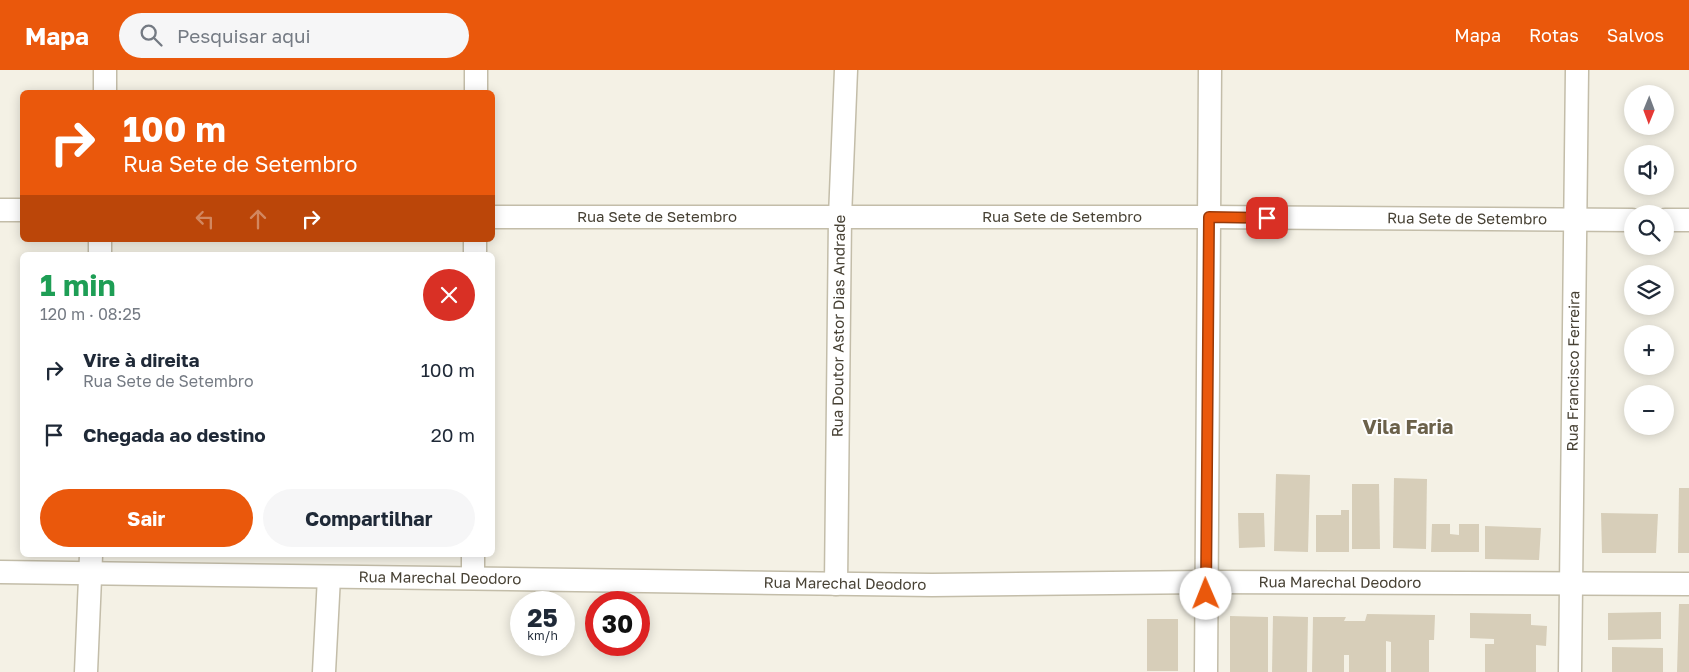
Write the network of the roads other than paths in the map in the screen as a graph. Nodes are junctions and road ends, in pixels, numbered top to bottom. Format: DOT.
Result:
graph roads {
  1 [pos="105,70"];
  2 [pos="476,70"];
  3 [pos="846,70"];
  4 [pos="1210,70"];
  5 [pos="1577,70"];
  6 [pos="105,90"];
  7 [pos="476,90"];
  8 [pos="0,210"];
  9 [pos="20,210"];
  10 [pos="495,217"];
  11 [pos="840,217"];
  12 [pos="1209,217"];
  13 [pos="1575,220"];
  14 [pos="1624,220"];
  15 [pos="1674,220"];
  16 [pos="1689,220"];
  17 [pos="473,557"];
  18 [pos="90,564"];
  19 [pos="0,572"];
  20 [pos="329,577"];
  21 [pos="473,578"];
  22 [pos="1206,582"];
  23 [pos="1573,583"];
  24 [pos="836,584"];
  25 [pos="1689,584"];
  26 [pos="86,672"];
  27 [pos="324,672"];
  28 [pos="1206,672"];
  29 [pos="1570,672"];
  1 -- 6 [label="street"];
  2 -- 7 [label="street"];
  3 -- 11 [label="street, Rua Doutor Astor Dias Andrade"];
  4 -- 12 [label="street"];
  5 -- 13 [label="street, Rua Francisco Ferreira"];
  8 -- 9 [label="street"];
  10 -- 11 [label="street, Rua Sete de Setembro"];
  11 -- 12 [label="street, Rua Sete de Setembro"];
  11 -- 24 [label="street, Rua Doutor Astor Dias Andrade"];
  12 -- 13 [label="street, Rua Sete de Setembro"];
  12 -- 22 [label="street"];
  13 -- 14 [label="street, Rua Sete de Setembro"];
  13 -- 23 [label="street, Rua Francisco Ferreira"];
  15 -- 16 [label="street"];
  17 -- 21 [label="street"];
  18 -- 19 [label="street, Rua Marechal Deodoro"];
  18 -- 20 [label="street, Rua Marechal Deodoro"];
  18 -- 26 [label="street"];
  20 -- 21 [label="street, Rua Marechal Deodoro"];
  20 -- 27 [label="street"];
  21 -- 24 [label="street, Rua Marechal Deodoro"];
  22 -- 23 [label="street, Rua Marechal Deodoro"];
  22 -- 24 [label="street, Rua Marechal Deodoro"];
  22 -- 28 [label="street"];
  23 -- 25 [label="street, Rua Marechal Deodoro"];
  23 -- 29 [label="street, Rua Francisco Ferreira"];
}
